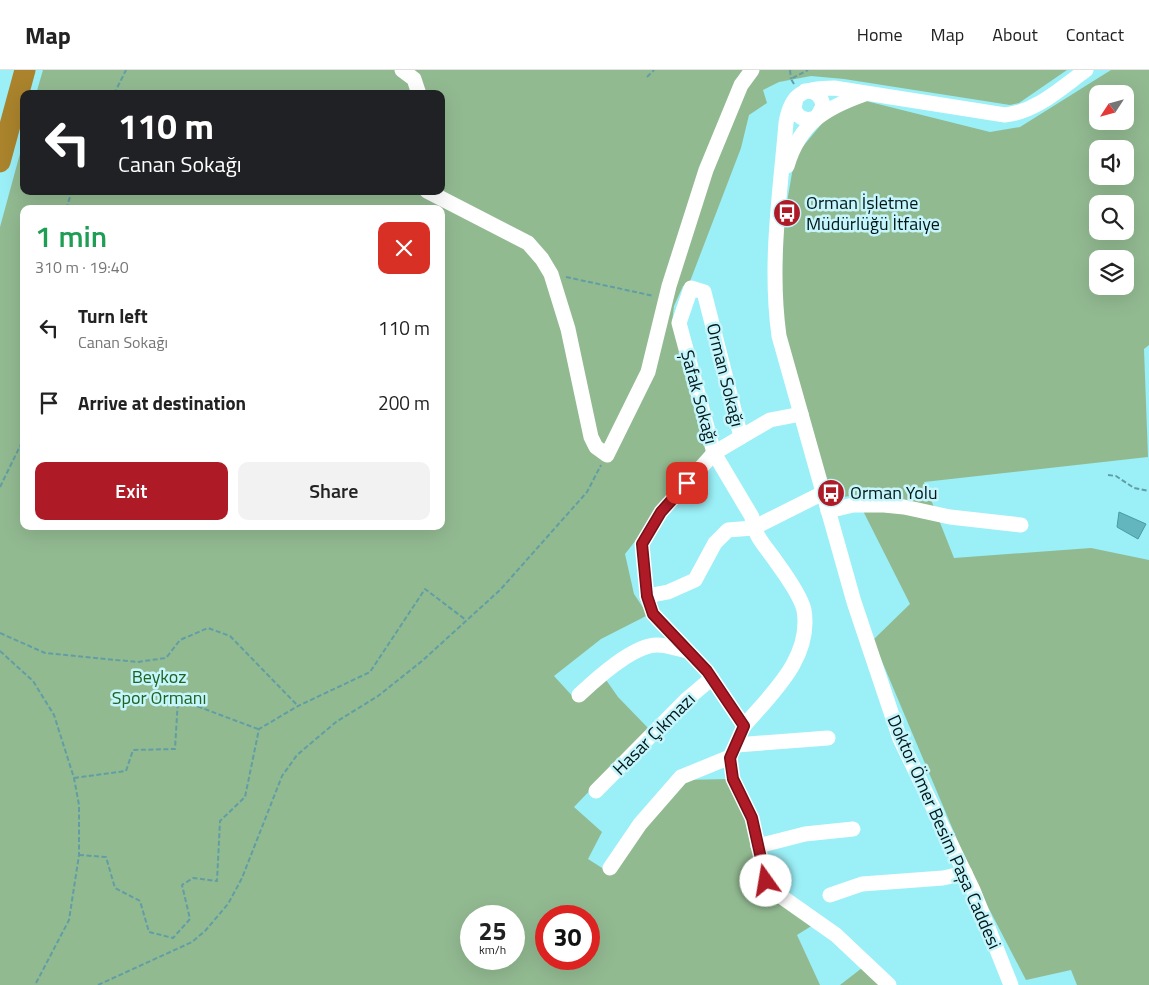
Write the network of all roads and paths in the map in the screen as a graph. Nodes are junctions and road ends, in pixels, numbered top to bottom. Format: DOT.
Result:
graph roads {
  1 [pos="25,70"];
  2 [pos="126,70"];
  3 [pos="402,70"];
  4 [pos="654,70"];
  5 [pos="752,70"];
  6 [pos="790,70"];
  7 [pos="1086,70"];
  8 [pos="647,77"];
  9 [pos="791,79"];
  10 [pos="116,90"];
  11 [pos="418,90"];
  12 [pos="868,93"];
  13 [pos="800,94"];
  14 [pos="817,117"];
  15 [pos="0,162"];
  16 [pos="782,184"];
  17 [pos="435,195"];
  18 [pos="551,274"];
  19 [pos="666,299"];
  20 [pos="679,323"];
  21 [pos="800,414"];
  22 [pos="741,437"];
  23 [pos="20,446"];
  24 [pos="714,453"];
  25 [pos="607,454"];
  26 [pos="1108,475"];
  27 [pos="0,487"];
  28 [pos="1149,491"];
  29 [pos="823,493"];
  30 [pos="828,511"];
  31 [pos="1021,525"];
  32 [pos="753,528"];
  33 [pos="647,596"];
  34 [pos="467,620"];
  35 [pos="0,633"];
  36 [pos="0,651"];
  37 [pos="688,651"];
  38 [pos="712,678"];
  39 [pos="579,695"];
  40 [pos="298,706"];
  41 [pos="744,726"];
  42 [pos="258,729"];
  43 [pos="828,738"];
  44 [pos="733,751"];
  45 [pos="74,778"];
  46 [pos="596,791"];
  47 [pos="853,829"];
  48 [pos="758,846"];
  49 [pos="79,855"];
  50 [pos="610,868"];
  51 [pos="965,873"];
  52 [pos="830,895"];
  53 [pos="35,985"];
  54 [pos="98,985"];
  55 [pos="889,985"];
  56 [pos="1011,985"];
  1 -- 15 [label="highway"];
  2 -- 10 [label="path"];
  3 -- 11 [label="street"];
  4 -- 8 [label="path"];
  5 -- 19 [label="street"];
  6 -- 9 [label="path"];
  7 -- 12 [label="street"];
  12 -- 13 [label="street"];
  12 -- 14 [label="street"];
  13 -- 14 [label="street"];
  13 -- 14 [label="street"];
  13 -- 16 [label="street, Doktor Ömer Besim Paşa Caddesi"];
  14 -- 16 [label="street"];
  16 -- 21 [label="street, Doktor Ömer Besim Paşa Caddesi"];
  17 -- 18 [label="street"];
  18 -- 19 [label="path"];
  18 -- 25 [label="street"];
  19 -- 25 [label="street"];
  20 -- 22 [label="street, Orman Sokağı"];
  20 -- 24 [label="street, Şafak Sokağı"];
  21 -- 22 [label="street, Orman Sokağı"];
  21 -- 29 [label="street, Doktor Ömer Besim Paşa Caddesi"];
  22 -- 24 [label="street"];
  23 -- 27 [label="path"];
  24 -- 32 [label="street, Şafak Sokağı"];
  24 -- 33 [label="street"];
  25 -- 34 [label="path"];
  26 -- 28 [label="path"];
  29 -- 30 [label="street, Doktor Ömer Besim Paşa Caddesi"];
  29 -- 32 [label="street"];
  30 -- 31 [label="street"];
  30 -- 51 [label="street, Doktor Ömer Besim Paşa Caddesi"];
  32 -- 33 [label="street"];
  32 -- 41 [label="street, Şafak Sokağı"];
  33 -- 37 [label="street"];
  34 -- 40 [label="path"];
  34 -- 54 [label="path"];
  35 -- 40 [label="path"];
  36 -- 45 [label="path"];
  37 -- 38 [label="street"];
  37 -- 39 [label="street"];
  38 -- 41 [label="street"];
  38 -- 46 [label="street, Hasar Çıkmazı"];
  40 -- 42 [label="path"];
  41 -- 44 [label="street, Şafak Sokağı"];
  42 -- 45 [label="path"];
  42 -- 49 [label="path"];
  43 -- 44 [label="street"];
  44 -- 48 [label="street"];
  44 -- 50 [label="street"];
  45 -- 49 [label="path"];
  47 -- 48 [label="street"];
  48 -- 55 [label="street"];
  49 -- 53 [label="path"];
  51 -- 52 [label="street"];
  51 -- 56 [label="street, Doktor Ömer Besim Paşa Caddesi"];
}
